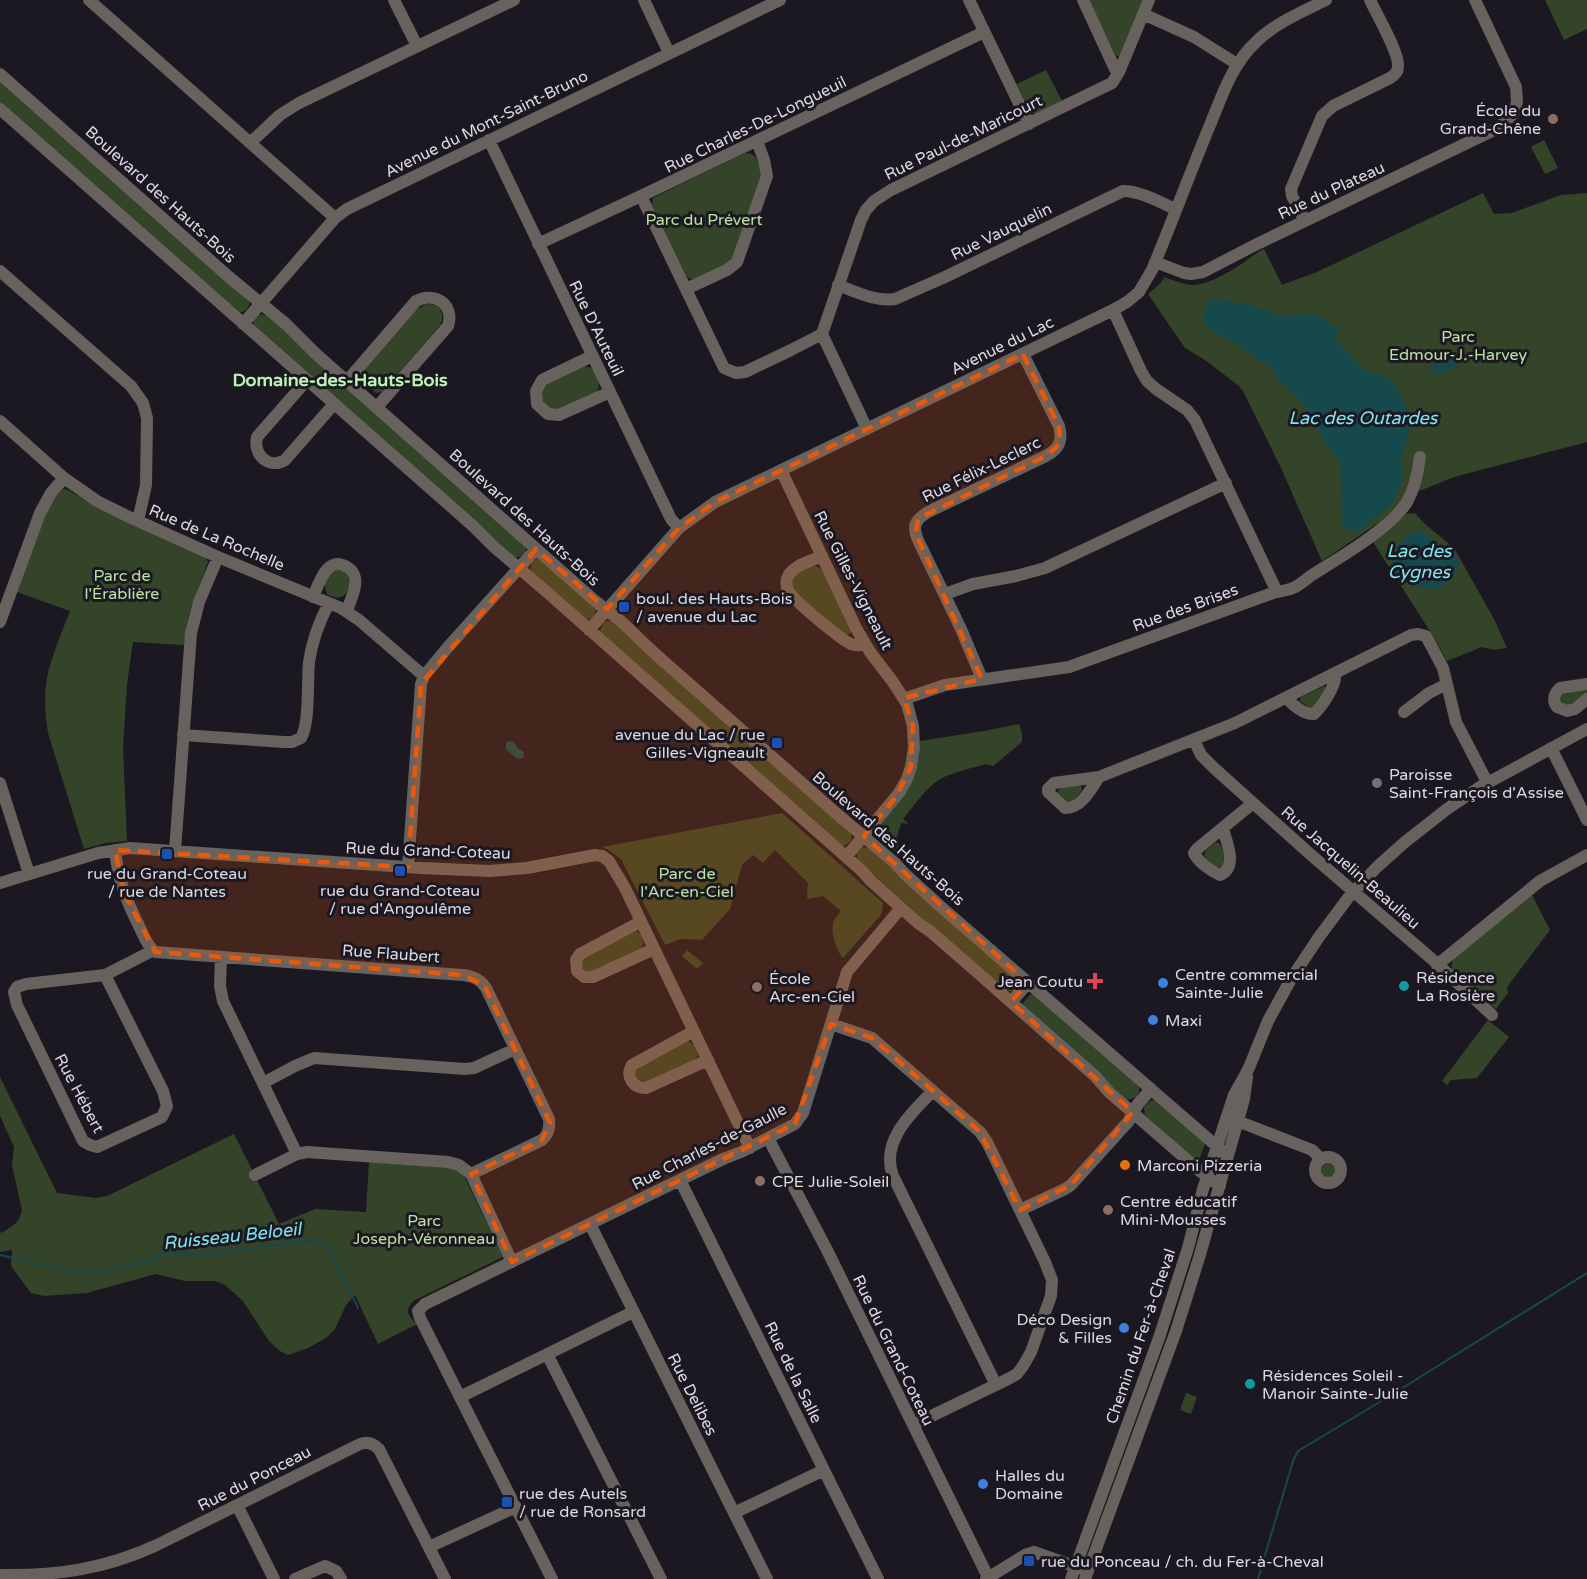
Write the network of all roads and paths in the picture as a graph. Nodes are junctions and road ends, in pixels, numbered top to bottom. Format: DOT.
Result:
graph roads {
  1 [pos="394,0"];
  2 [pos="514,0"];
  3 [pos="644,0"];
  4 [pos="777,0"];
  5 [pos="969,0"];
  6 [pos="1083,0"];
  7 [pos="1149,0"];
  8 [pos="1326,0"];
  9 [pos="1370,0"];
  10 [pos="1475,0"];
  11 [pos="94,2"];
  12 [pos="1143,14"];
  13 [pos="984,32"];
  14 [pos="417,46"];
  15 [pos="669,53"];
  16 [pos="1237,64"];
  17 [pos="1119,72"];
  18 [pos="0,74"];
  19 [pos="0,109"];
  20 [pos="1029,124"];
  21 [pos="489,140"];
  22 [pos="757,141"];
  23 [pos="251,142"];
  24 [pos="641,196"];
  25 [pos="1176,210"];
  26 [pos="335,218"];
  27 [pos="1305,221"];
  28 [pos="538,244"];
  29 [pos="1155,262"];
  30 [pos="0,271"];
  31 [pos="838,285"];
  32 [pos="686,289"];
  33 [pos="261,303"];
  34 [pos="1113,310"];
  35 [pos="243,324"];
  36 [pos="822,334"];
  37 [pos="1023,354"];
  38 [pos="592,356"];
  39 [pos="307,380"];
  40 [pos="347,381"];
  41 [pos="610,392"];
  42 [pos="334,404"];
  43 [pos="377,407"];
  44 [pos="0,421"];
  45 [pos="867,429"];
  46 [pos="1420,457"];
  47 [pos="781,470"];
  48 [pos="64,478"];
  49 [pos="1226,483"];
  50 [pos="138,521"];
  51 [pos="679,528"];
  52 [pos="536,549"];
  53 [pos="822,556"];
  54 [pos="218,557"];
  55 [pos="519,569"];
  56 [pos="1277,592"];
  57 [pos="945,594"];
  58 [pos="314,597"];
  59 [pos="329,603"];
  60 [pos="606,609"];
  61 [pos="347,610"];
  62 [pos="0,622"];
  63 [pos="590,630"];
  64 [pos="865,644"];
  65 [pos="1335,674"];
  66 [pos="424,676"];
  67 [pos="982,679"];
  68 [pos="1447,684"];
  69 [pos="1587,684"];
  70 [pos="1287,698"];
  71 [pos="904,699"];
  72 [pos="1587,699"];
  73 [pos="1404,712"];
  74 [pos="1587,729"];
  75 [pos="183,735"];
  76 [pos="1188,742"];
  77 [pos="1551,748"];
  78 [pos="1099,777"];
  79 [pos="1487,782"];
  80 [pos="0,783"];
  81 [pos="1253,804"];
  82 [pos="1587,820"];
  83 [pos="1223,829"];
  84 [pos="863,836"];
  85 [pos="115,850"];
  86 [pos="175,851"];
  87 [pos="1587,855"];
  88 [pos="846,857"];
  89 [pos="408,867"];
  90 [pos="29,874"];
  91 [pos="0,884"];
  92 [pos="1354,892"];
  93 [pos="901,908"];
  94 [pos="640,922"];
  95 [pos="654,949"];
  96 [pos="152,951"];
  97 [pos="221,958"];
  98 [pos="1437,965"];
  99 [pos="105,975"];
  100 [pos="1028,983"];
  101 [pos="1011,1002"];
  102 [pos="1492,1015"];
  103 [pos="831,1024"];
  104 [pos="694,1031"];
  105 [pos="515,1049"];
  106 [pos="708,1060"];
  107 [pos="263,1083"];
  108 [pos="1151,1089"];
  109 [pos="933,1091"];
  110 [pos="1134,1112"];
  111 [pos="1232,1121"];
  112 [pos="768,1138"];
  113 [pos="1217,1146"];
  114 [pos="750,1148"];
  115 [pos="297,1154"];
  116 [pos="1228,1156"];
  117 [pos="1321,1159"];
  118 [pos="471,1174"];
  119 [pos="255,1175"];
  120 [pos="1207,1177"];
  121 [pos="680,1180"];
  122 [pos="1220,1186"];
  123 [pos="1020,1210"];
  124 [pos="590,1224"];
  125 [pos="512,1262"];
  126 [pos="633,1312"];
  127 [pos="547,1354"];
  128 [pos="996,1385"];
  129 [pos="460,1396"];
  130 [pos="913,1425"];
  131 [pos="824,1470"];
  132 [pos="237,1505"];
  133 [pos="516,1507"];
  134 [pos="1095,1512"];
  135 [pos="734,1513"];
  136 [pos="429,1547"];
  137 [pos="1094,1554"];
  138 [pos="1075,1567"];
  139 [pos="90,1574"];
  140 [pos="0,1575"];
  141 [pos="1087,1575"];
  142 [pos="987,1578"];
  143 [pos="274,1579"];
  144 [pos="295,1579"];
  145 [pos="341,1579"];
  146 [pos="445,1579"];
  147 [pos="552,1579"];
  148 [pos="661,1579"];
  149 [pos="767,1579"];
  150 [pos="878,1579"];
  151 [pos="1071,1579"];
  1 -- 14 [label="street"];
  2 -- 14 [label="street"];
  3 -- 15 [label="street"];
  4 -- 15 [label="street, Avenue du Mont-Saint-Bruno"];
  5 -- 13 [label="street"];
  6 -- 17 [label="street"];
  7 -- 12 [label="street, Rue Paul-de-Maricourt"];
  8 -- 16 [label="street, Avenue du Lac"];
  9 -- 27 [label="street"];
  10 -- 27 [label="street, Rue du Plateau"];
  11 -- 23 [label="street"];
  12 -- 16 [label="street"];
  12 -- 17 [label="street, Rue Paul-de-Maricourt"];
  13 -- 20 [label="street"];
  13 -- 22 [label="street, Rue Charles-De-Longueuil"];
  14 -- 23 [label="street"];
  15 -- 21 [label="street, Avenue du Mont-Saint-Bruno"];
  16 -- 25 [label="street, Avenue du Lac"];
  17 -- 20 [label="street, Rue Paul-de-Maricourt"];
  18 -- 33 [label="street, Boulevard des Hauts-Bois"];
  19 -- 35 [label="street"];
  20 -- 31 [label="street, Rue Paul-de-Maricourt"];
  21 -- 26 [label="street, Avenue du Mont-Saint-Bruno"];
  21 -- 28 [label="street, Rue D'Auteuil"];
  22 -- 24 [label="street, Rue Charles-De-Longueuil"];
  22 -- 32 [label="street"];
  23 -- 26 [label="street"];
  24 -- 28 [label="street, Rue Charles-De-Longueuil"];
  24 -- 32 [label="street"];
  25 -- 29 [label="street, Avenue du Lac"];
  25 -- 31 [label="street, Rue Vauquelin"];
  26 -- 33 [label="street, Avenue du Mont-Saint-Bruno"];
  27 -- 29 [label="street, Rue du Plateau"];
  28 -- 38 [label="street, Rue D'Auteuil"];
  29 -- 34 [label="street, Avenue du Lac"];
  30 -- 50 [label="street"];
  31 -- 36 [label="street, Rue Paul-de-Maricourt"];
  32 -- 36 [label="street"];
  33 -- 35 [label="street, Avenue du Mont-Saint-Bruno"];
  33 -- 40 [label="street, Boulevard des Hauts-Bois"];
  34 -- 37 [label="street, Avenue du Lac"];
  34 -- 49 [label="street"];
  35 -- 39 [label="street"];
  36 -- 45 [label="street"];
  37 -- 45 [label="street, Avenue du Lac"];
  37 -- 57 [label="street, Rue Félix-Leclerc"];
  38 -- 41 [label="street, Rue D'Auteuil"];
  38 -- 41 [label="street"];
  39 -- 42 [label="street"];
  39 -- 42 [label="street"];
  40 -- 43 [label="street, Boulevard des Hauts-Bois"];
  40 -- 43 [label="street"];
  41 -- 51 [label="street, Rue D'Auteuil"];
  42 -- 55 [label="street"];
  43 -- 52 [label="street, Boulevard des Hauts-Bois"];
  44 -- 48 [label="street, Rue de La Rochelle"];
  45 -- 47 [label="street, Avenue du Lac"];
  46 -- 56 [label="street, Rue des Brises"];
  47 -- 51 [label="street, Avenue du Lac"];
  47 -- 53 [label="street, Rue Gilles-Vigneault"];
  48 -- 50 [label="street, Rue de La Rochelle"];
  48 -- 62 [label="street"];
  49 -- 56 [label="street"];
  49 -- 57 [label="street"];
  50 -- 54 [label="street, Rue de La Rochelle"];
  51 -- 60 [label="street, Avenue du Lac"];
  52 -- 55 [label="street"];
  52 -- 60 [label="street, Boulevard des Hauts-Bois"];
  53 -- 64 [label="street, Rue Gilles-Vigneault"];
  53 -- 64 [label="street"];
  54 -- 58 [label="street, Rue de La Rochelle"];
  54 -- 75 [label="street"];
  55 -- 63 [label="street"];
  55 -- 66 [label="street"];
  56 -- 67 [label="street, Rue des Brises"];
  57 -- 67 [label="street, Rue Félix-Leclerc"];
  58 -- 59 [label="street, Rue de La Rochelle"];
  58 -- 61 [label="street"];
  59 -- 61 [label="street, Rue de La Rochelle"];
  59 -- 75 [label="street"];
  60 -- 63 [label="street, Avenue du Lac"];
  60 -- 84 [label="street, Boulevard des Hauts-Bois"];
  61 -- 66 [label="street, Rue de La Rochelle"];
  63 -- 88 [label="street"];
  64 -- 71 [label="street, Rue Gilles-Vigneault"];
  65 -- 68 [label="street"];
  65 -- 70 [label="street"];
  65 -- 70 [label="street"];
  66 -- 89 [label="street"];
  67 -- 71 [label="street, Rue des Brises"];
  68 -- 73 [label="street"];
  68 -- 79 [label="street"];
  69 -- 72 [label="street"];
  70 -- 76 [label="street"];
  71 -- 84 [label="street, Rue Gilles-Vigneault"];
  74 -- 77 [label="street, Chemin du Fer-à-Cheval"];
  75 -- 86 [label="street"];
  76 -- 78 [label="street"];
  76 -- 81 [label="street, Rue Jacquelin-Beaulieu"];
  77 -- 79 [label="street, Chemin du Fer-à-Cheval"];
  77 -- 82 [label="street"];
  79 -- 92 [label="street, Chemin du Fer-à-Cheval"];
  80 -- 90 [label="street"];
  81 -- 83 [label="street"];
  81 -- 92 [label="street, Rue Jacquelin-Beaulieu"];
  84 -- 88 [label="street, Rue Gilles-Vigneault"];
  84 -- 100 [label="street, Boulevard des Hauts-Bois"];
  85 -- 86 [label="street, Rue du Grand-Coteau"];
  85 -- 90 [label="street, Rue du Grand-Coteau"];
  85 -- 96 [label="street"];
  86 -- 89 [label="street, Rue du Grand-Coteau"];
  87 -- 98 [label="street"];
  88 -- 93 [label="street"];
  89 -- 94 [label="street, Rue du Grand-Coteau"];
  90 -- 91 [label="street, Rue du Grand-Coteau"];
  92 -- 98 [label="street, Rue Jacquelin-Beaulieu"];
  92 -- 111 [label="street, Chemin du Fer-à-Cheval"];
  93 -- 101 [label="street"];
  93 -- 103 [label="street, Rue Charles-de-Gaulle"];
  94 -- 95 [label="street, Rue du Grand-Coteau"];
  94 -- 95 [label="street"];
  95 -- 104 [label="street, Rue du Grand-Coteau"];
  96 -- 97 [label="street, Rue Flaubert"];
  96 -- 99 [label="street, Rue Hébert"];
  97 -- 105 [label="street, Rue Flaubert"];
  97 -- 107 [label="street"];
  98 -- 102 [label="street, Rue Jacquelin-Beaulieu"];
  99 -- 99 [label="street, Rue Hébert"];
  100 -- 101 [label="street"];
  100 -- 108 [label="street, Boulevard des Hauts-Bois"];
  101 -- 110 [label="street"];
  103 -- 109 [label="street"];
  103 -- 112 [label="street, Rue Charles-de-Gaulle"];
  104 -- 106 [label="street, Rue du Grand-Coteau"];
  104 -- 106 [label="street"];
  105 -- 107 [label="street"];
  105 -- 118 [label="street, Rue Flaubert"];
  106 -- 114 [label="street, Rue du Grand-Coteau"];
  107 -- 115 [label="street"];
  108 -- 110 [label="street"];
  108 -- 113 [label="street, Boulevard des Hauts-Bois"];
  109 -- 123 [label="street"];
  109 -- 128 [label="street"];
  110 -- 120 [label="street"];
  110 -- 123 [label="street"];
  111 -- 113 [label="street, Chemin du Fer-à-Cheval"];
  111 -- 116 [label="street, Chemin du Fer-à-Cheval"];
  111 -- 117 [label="street"];
  112 -- 114 [label="street, Rue Charles-de-Gaulle"];
  112 -- 130 [label="street, Rue du Grand-Coteau"];
  113 -- 116 [label="street, Boulevard des Hauts-Bois"];
  113 -- 120 [label="street, Chemin du Fer-à-Cheval"];
  114 -- 121 [label="street, Rue Charles-de-Gaulle"];
  115 -- 118 [label="street"];
  115 -- 119 [label="street"];
  116 -- 122 [label="street, Chemin du Fer-à-Cheval"];
  118 -- 125 [label="street"];
  120 -- 122 [label="street"];
  120 -- 134 [label="street, Chemin du Fer-à-Cheval"];
  121 -- 124 [label="street, Rue Charles-de-Gaulle"];
  121 -- 131 [label="street, Rue de la Salle"];
  122 -- 137 [label="street, Chemin du Fer-à-Cheval"];
  123 -- 128 [label="street"];
  124 -- 125 [label="street, Rue Charles-de-Gaulle"];
  124 -- 126 [label="street, Rue Delibes"];
  125 -- 129 [label="street, Rue Charles-de-Gaulle"];
  126 -- 127 [label="street"];
  126 -- 135 [label="street, Rue Delibes"];
  127 -- 129 [label="street"];
  127 -- 148 [label="street"];
  128 -- 130 [label="street"];
  129 -- 133 [label="street"];
  130 -- 142 [label="street, Rue du Grand-Coteau"];
  131 -- 135 [label="street"];
  131 -- 150 [label="street, Rue de la Salle"];
  132 -- 136 [label="street, Rue du Ponceau"];
  132 -- 139 [label="street, Rue du Ponceau"];
  132 -- 143 [label="street"];
  133 -- 136 [label="street"];
  133 -- 147 [label="street"];
  134 -- 137 [label="street"];
  134 -- 138 [label="street, Chemin du Fer-à-Cheval"];
  135 -- 149 [label="street, Rue Delibes"];
  136 -- 146 [label="street, Rue du Ponceau"];
  137 -- 141 [label="street, Chemin du Fer-à-Cheval"];
  138 -- 141 [label="street"];
  138 -- 142 [label="street"];
  138 -- 151 [label="street, Chemin du Fer-à-Cheval"];
  139 -- 140 [label="street, Rue du Ponceau"];
  144 -- 145 [label="street"];
}
